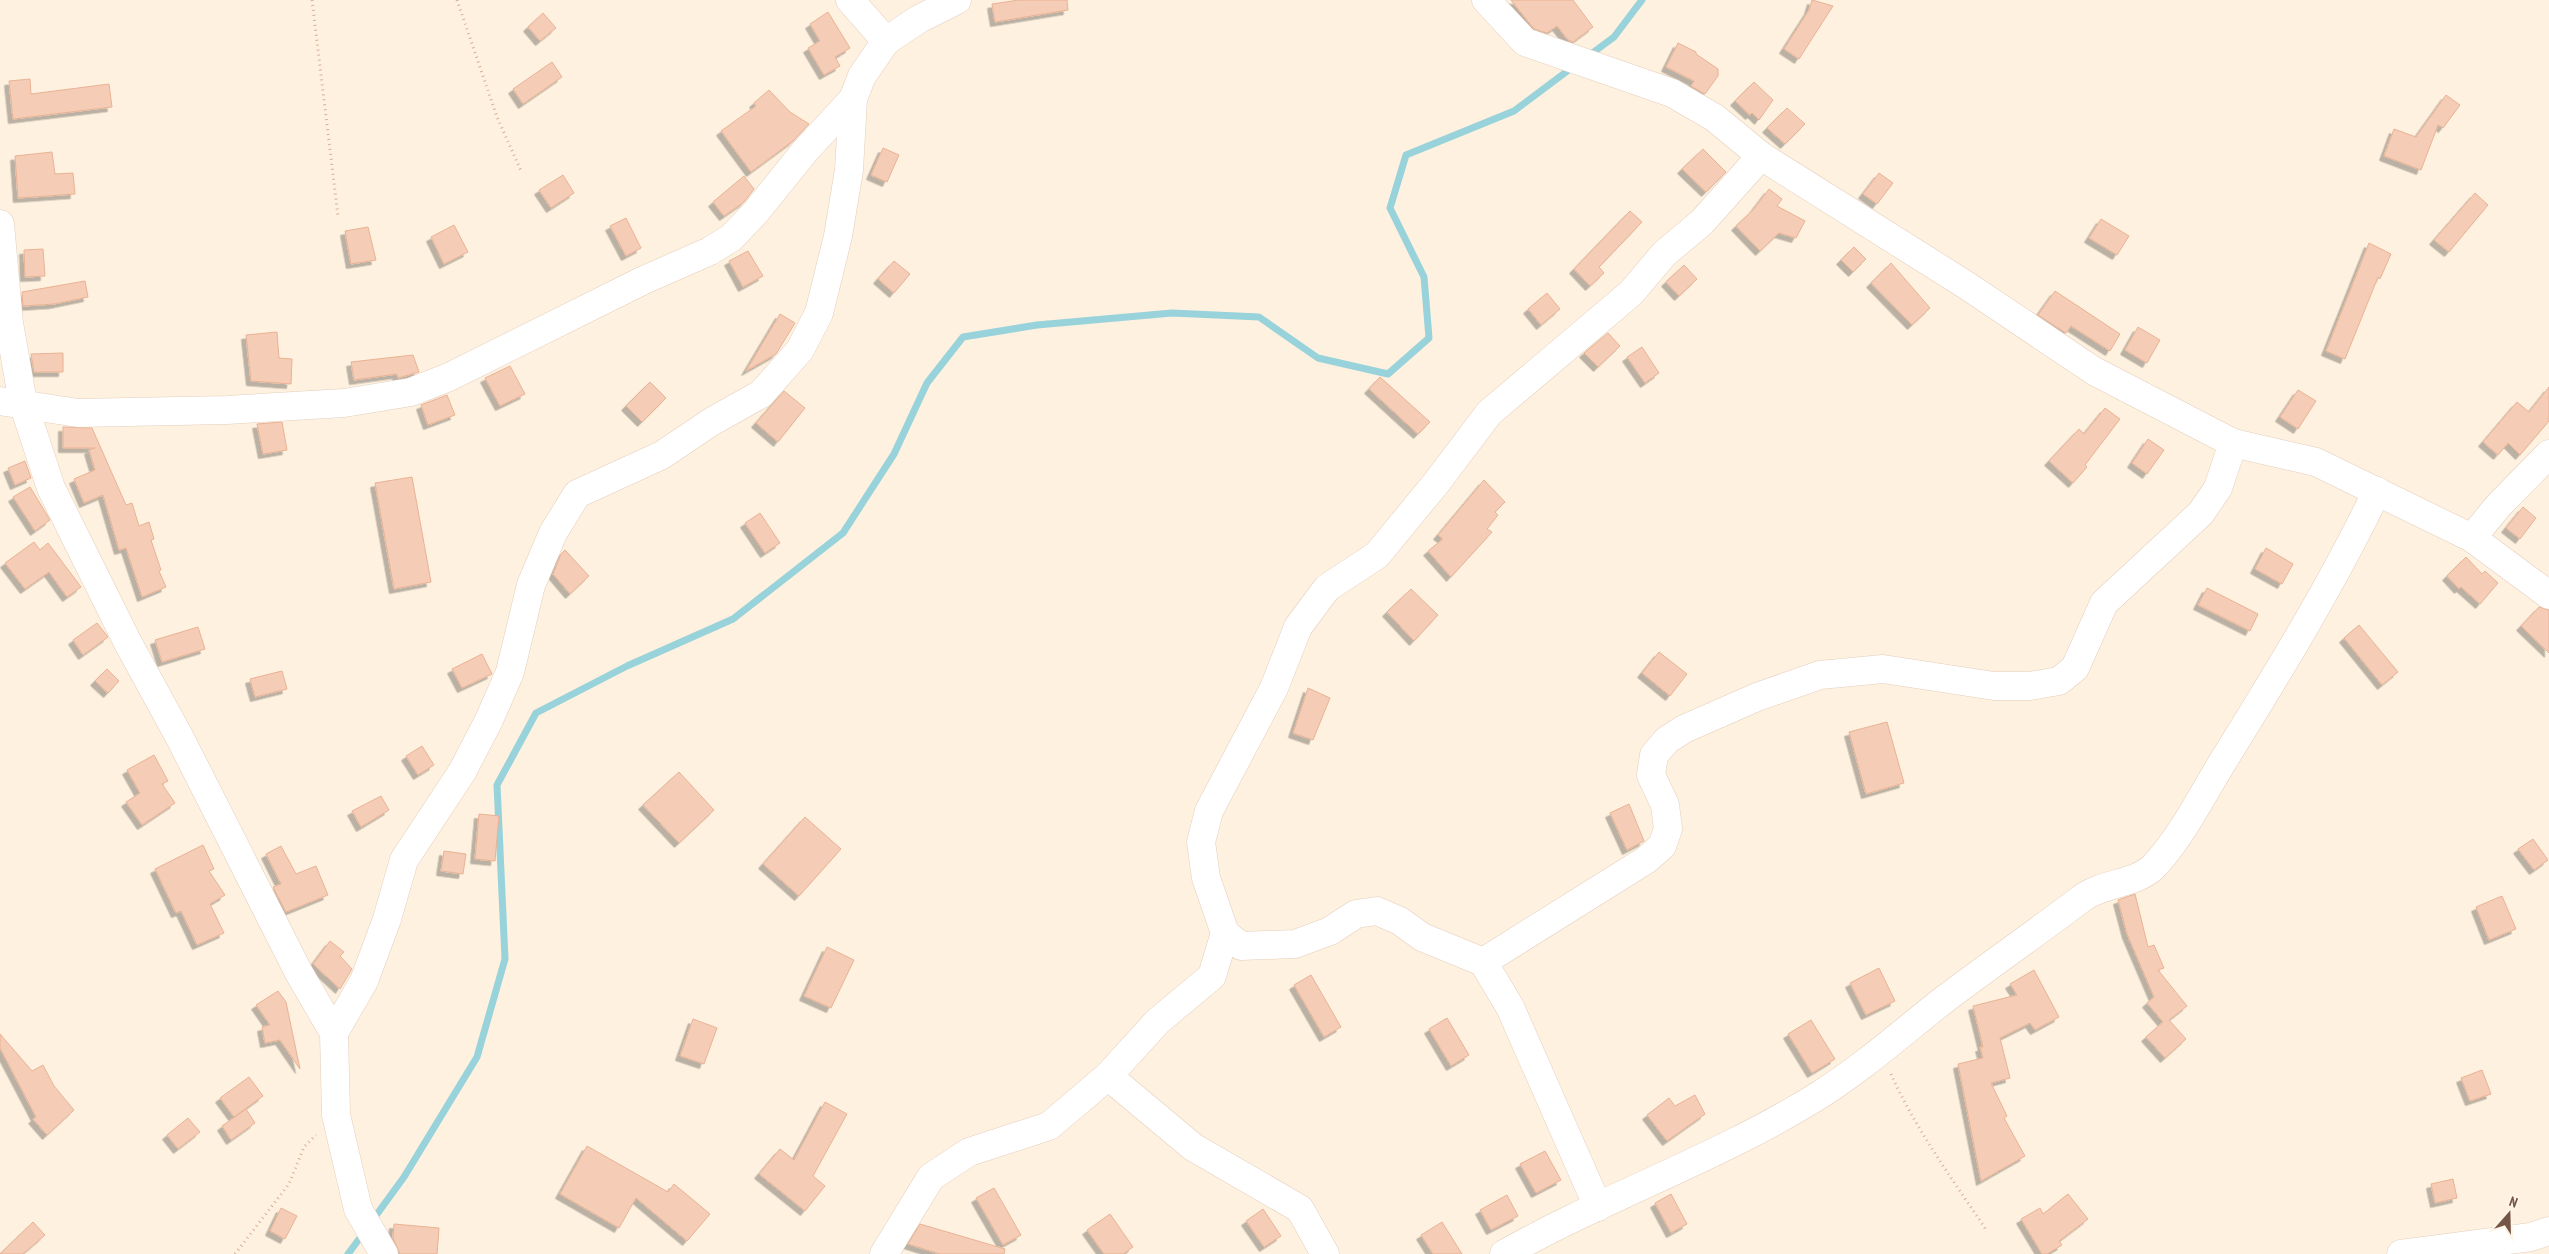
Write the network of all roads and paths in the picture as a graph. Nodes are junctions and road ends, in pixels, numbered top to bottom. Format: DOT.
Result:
graph roads {
  1 [pos="312,0"];
  2 [pos="457,0"];
  3 [pos="850,0"];
  4 [pos="957,0"];
  5 [pos="1486,0"];
  6 [pos="886,41"];
  7 [pos="852,100"];
  8 [pos="1762,156"];
  9 [pos="522,173"];
  10 [pos="338,216"];
  11 [pos="0,224"];
  12 [pos="12,402"];
  13 [pos="2233,443"];
  14 [pos="2549,454"];
  15 [pos="2377,492"];
  16 [pos="2472,538"];
  17 [pos="2549,595"];
  18 [pos="1225,933"];
  19 [pos="1483,962"];
  20 [pos="334,1033"];
  21 [pos="1881,1051"];
  22 [pos="1108,1076"];
  23 [pos="336,1115"];
  24 [pos="1598,1207"];
  25 [pos="1987,1231"];
  26 [pos="2549,1231"];
  27 [pos="235,1254"];
  28 [pos="384,1254"];
  29 [pos="884,1254"];
  30 [pos="1325,1254"];
  31 [pos="1504,1254"];
  32 [pos="2400,1254"];
  1 -- 10 [label="path"];
  2 -- 9 [label="path"];
  3 -- 6 [label="street"];
  4 -- 6 [label="street"];
  5 -- 8 [label="street"];
  6 -- 7 [label="street"];
  7 -- 12 [label="street"];
  7 -- 20 [label="street"];
  8 -- 13 [label="street"];
  8 -- 18 [label="street"];
  11 -- 12 [label="street"];
  12 -- 20 [label="street"];
  13 -- 15 [label="street"];
  13 -- 19 [label="street"];
  14 -- 16 [label="street"];
  15 -- 16 [label="street"];
  15 -- 21 [label="street"];
  16 -- 17 [label="street"];
  18 -- 19 [label="street"];
  18 -- 22 [label="street"];
  19 -- 24 [label="street"];
  20 -- 23 [label="street"];
  21 -- 24 [label="street"];
  21 -- 25 [label="path"];
  22 -- 29 [label="street"];
  22 -- 30 [label="street"];
  23 -- 27 [label="path"];
  23 -- 28 [label="street"];
  24 -- 31 [label="street"];
  26 -- 32 [label="street"];
}
